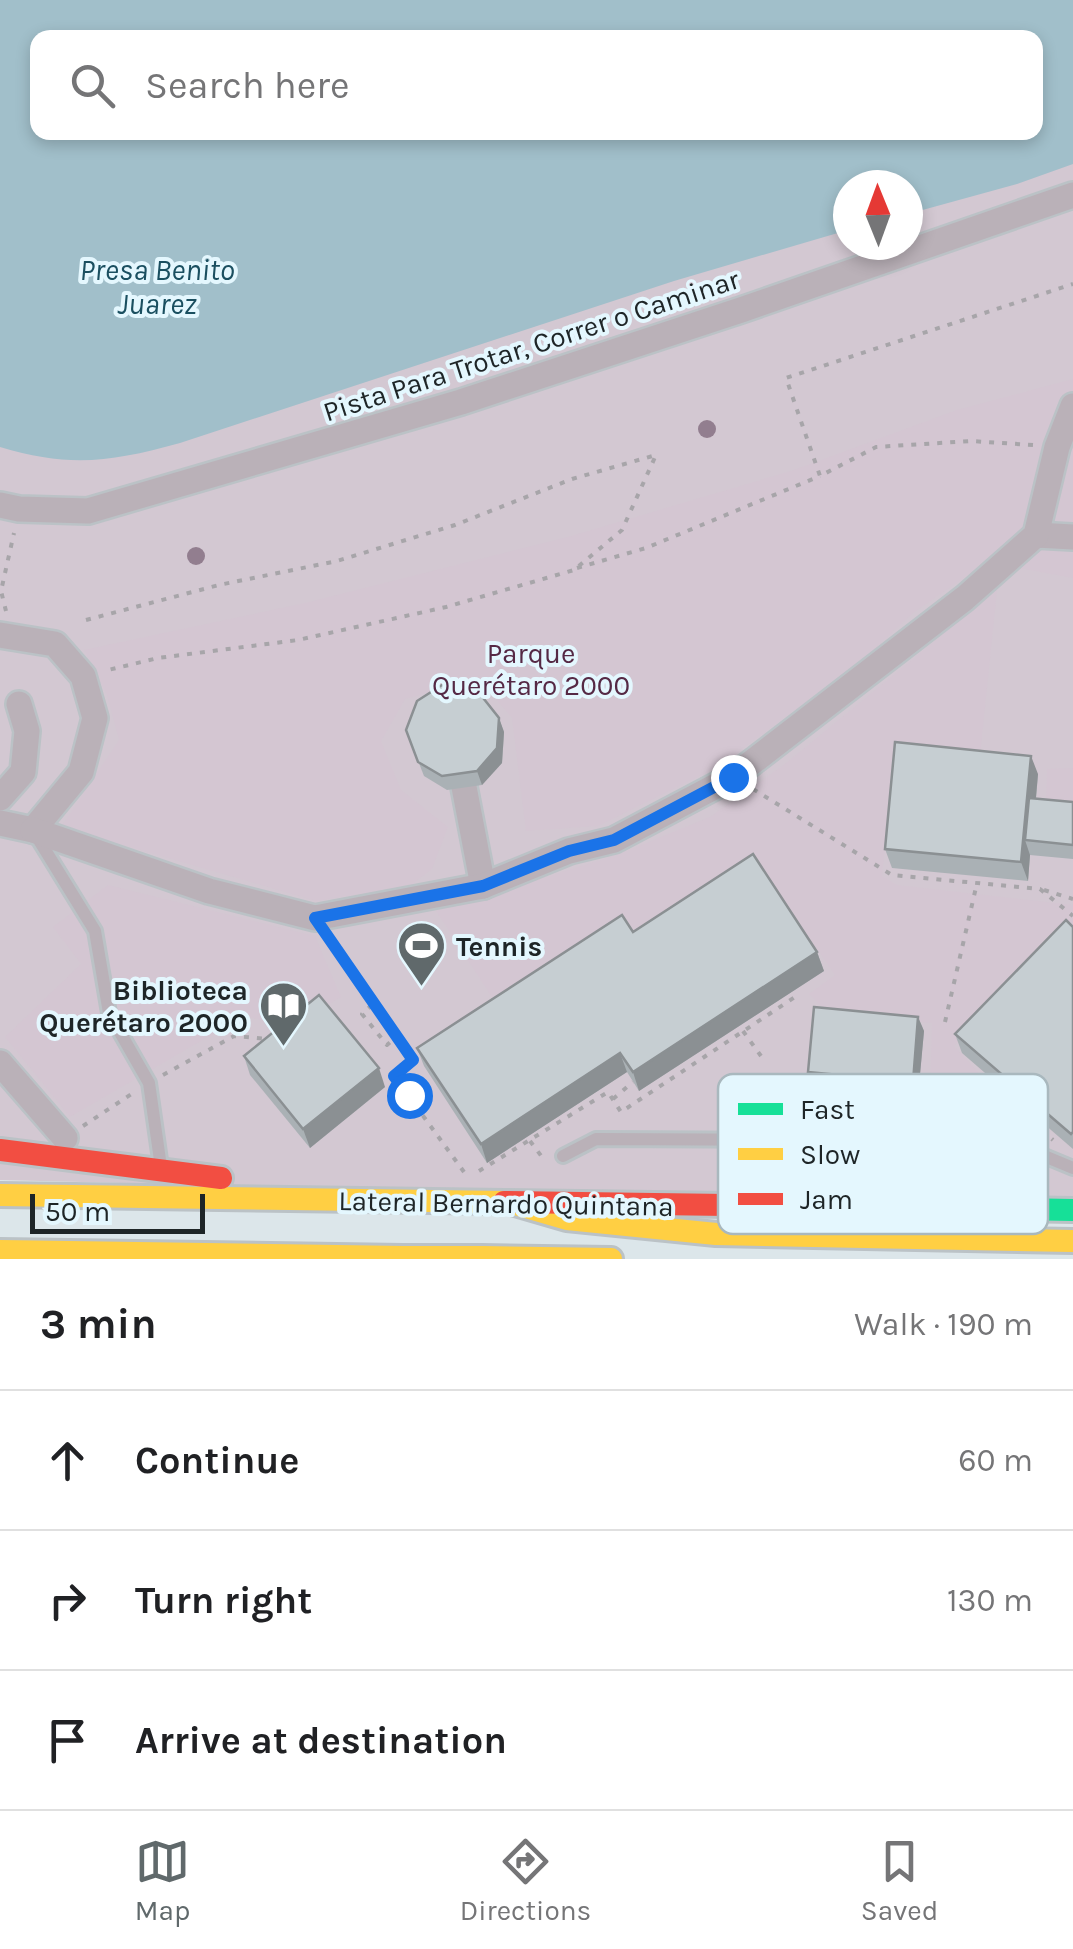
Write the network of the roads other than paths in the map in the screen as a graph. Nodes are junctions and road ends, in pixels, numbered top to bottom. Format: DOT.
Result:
graph roads {
  1 [pos="1073,194"];
  2 [pos="1073,406"];
  3 [pos="10,507"];
  4 [pos="1036,535"];
  5 [pos="1073,537"];
  6 [pos="6,636"];
  7 [pos="19,704"];
  8 [pos="464,787"];
  9 [pos="0,798"];
  10 [pos="0,823"];
  11 [pos="33,830"];
  12 [pos="483,886"];
  13 [pos="0,1062"];
  14 [pos="66,1138"];
  15 [pos="718,1140"];
  16 [pos="0,1150"];
  17 [pos="562,1156"];
  18 [pos="1048,1158"];
  19 [pos="1073,1168"];
  20 [pos="162,1171"];
  21 [pos="0,1196"];
  22 [pos="412,1202"];
  23 [pos="512,1203"];
  24 [pos="718,1205"];
  25 [pos="1048,1208"];
  26 [pos="1073,1208"];
  27 [pos="1073,1241"];
  28 [pos="0,1250"];
  29 [pos="403,1257"];
  30 [pos="482,1257"];
  31 [pos="612,1259"];
  1 -- 3 [label="street, Pista Para Trotar, Correr o Caminar"];
  2 -- 4 [label="street"];
  4 -- 5 [label="street"];
  4 -- 12 [label="street"];
  6 -- 11 [label="street"];
  7 -- 9 [label="street"];
  8 -- 12 [label="street"];
  10 -- 11 [label="street"];
  11 -- 12 [label="street"];
  11 -- 20 [label="lane"];
  13 -- 14 [label="street"];
  15 -- 17 [label="lane"];
  16 -- 20 [label="street"];
  18 -- 19 [label="lane"];
  20 -- 22 [label="street"];
  21 -- 22 [label="street, Lateral Bernardo Quintana"];
  22 -- 23 [label="street, Lateral Bernardo Quintana"];
  23 -- 24 [label="street, Lateral Bernardo Quintana"];
  23 -- 27 [label="street"];
  25 -- 26 [label="street, Lateral Bernardo Quintana"];
  28 -- 29 [label="street"];
  29 -- 30 [label="street, bridge"];
  30 -- 31 [label="street"];
}
